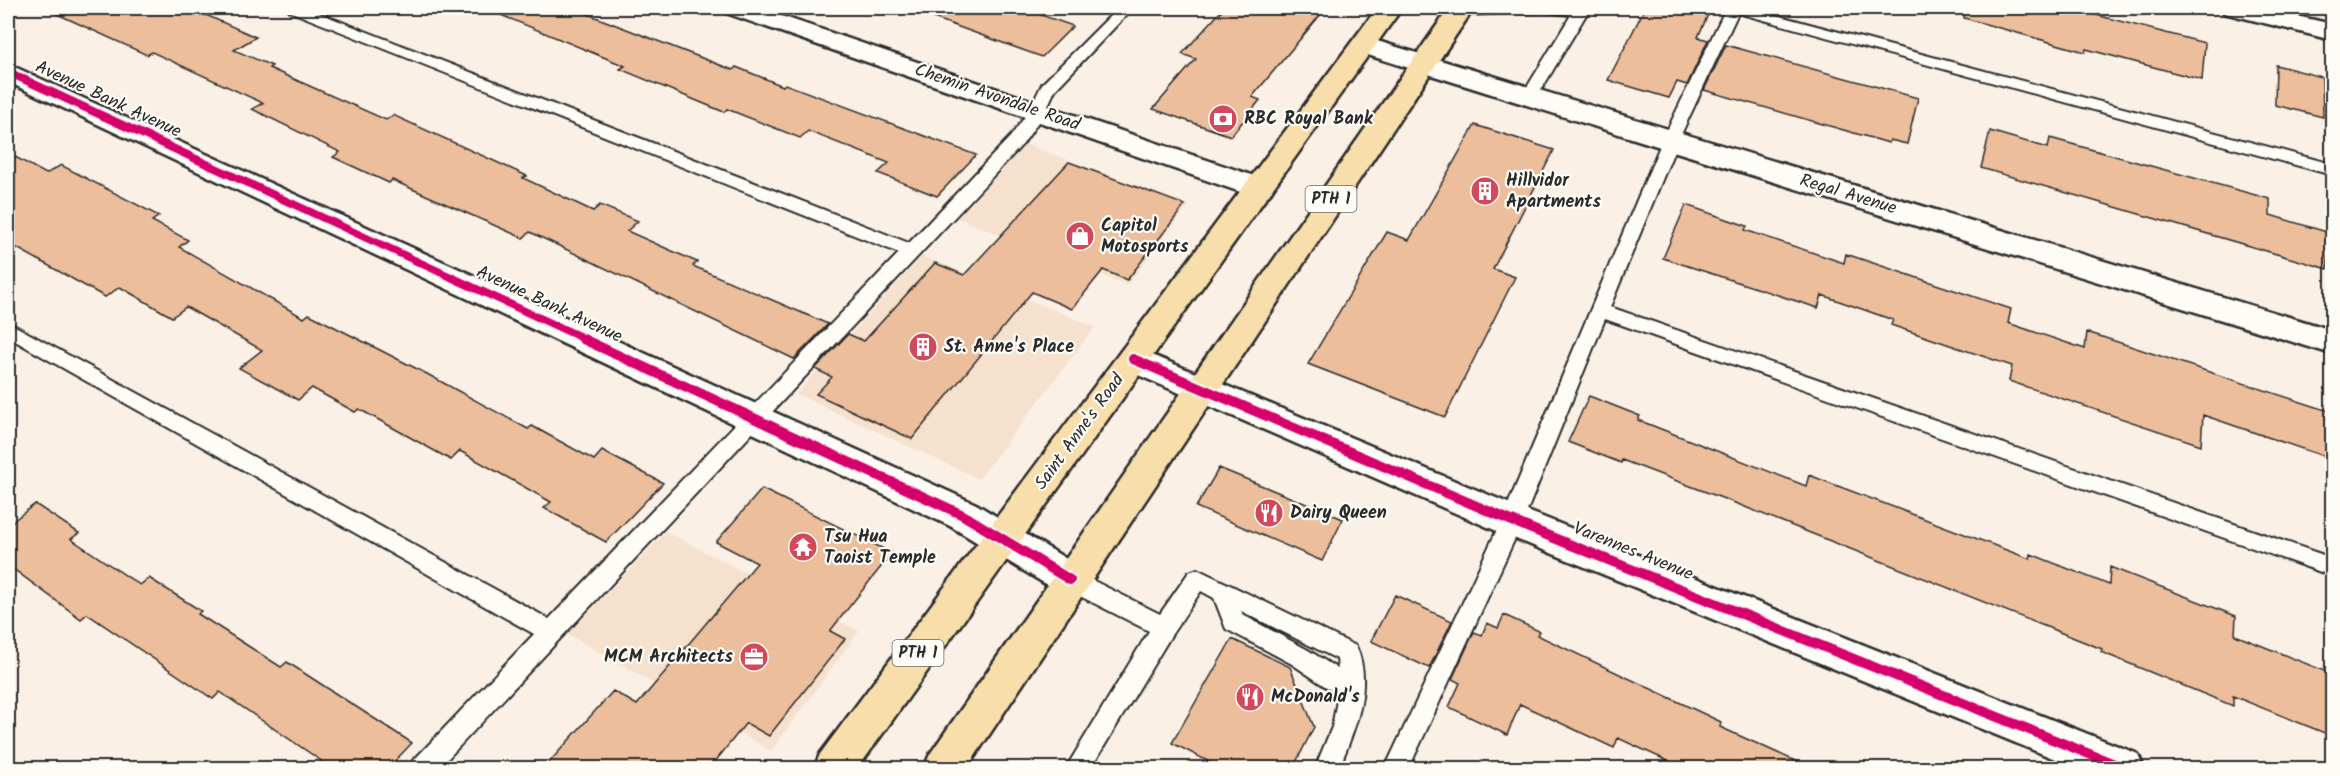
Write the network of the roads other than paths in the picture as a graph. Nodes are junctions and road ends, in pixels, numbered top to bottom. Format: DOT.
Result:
graph roads {
  1 [pos="294,8"];
  2 [pos="735,8"];
  3 [pos="1126,8"];
  4 [pos="1389,8"];
  5 [pos="1734,8"];
  6 [pos="2234,8"];
  7 [pos="1460,9"];
  8 [pos="1581,10"];
  9 [pos="2332,32"];
  10 [pos="1364,45"];
  11 [pos="1423,64"];
  12 [pos="8,72"];
  13 [pos="1529,97"];
  14 [pos="1037,112"];
  15 [pos="1670,141"];
  16 [pos="2332,169"];
  17 [pos="1259,188"];
  18 [pos="911,251"];
  19 [pos="1599,310"];
  20 [pos="8,329"];
  21 [pos="2332,342"];
  22 [pos="1133,359"];
  23 [pos="1201,390"];
  24 [pos="752,417"];
  25 [pos="1512,521"];
  26 [pos="1003,538"];
  27 [pos="2332,567"];
  28 [pos="1070,580"];
  29 [pos="1164,627"];
  30 [pos="551,632"];
  31 [pos="423,768"];
  32 [pos="834,768"];
  33 [pos="944,768"];
  34 [pos="1078,768"];
  35 [pos="1327,768"];
  36 [pos="1397,768"];
  37 [pos="2124,768"];
  1 -- 18 [label="lane"];
  2 -- 14 [label="street, Chemin Avondale Road"];
  3 -- 14 [label="lane"];
  4 -- 10 [label="highway, Saint Anne's Road / PTH 1"];
  5 -- 15 [label="lane"];
  5 -- 16 [label="lane"];
  6 -- 9 [label="street"];
  7 -- 8 [label="lane"];
  7 -- 11 [label="highway, PTH 1"];
  8 -- 13 [label="lane"];
  10 -- 11 [label="street, Regal Avenue"];
  10 -- 17 [label="highway, Saint Anne's Road / PTH 1"];
  11 -- 13 [label="street, Regal Avenue"];
  11 -- 23 [label="highway, PTH 1"];
  12 -- 24 [label="street, Avenue Bank Avenue"];
  13 -- 15 [label="street, Regal Avenue"];
  14 -- 17 [label="street, Chemin Avondale Road"];
  14 -- 18 [label="lane"];
  15 -- 19 [label="lane"];
  15 -- 21 [label="street, Regal Avenue"];
  17 -- 22 [label="highway, Saint Anne's Road / PTH 1"];
  18 -- 24 [label="lane"];
  19 -- 25 [label="lane"];
  19 -- 27 [label="lane"];
  20 -- 30 [label="lane"];
  22 -- 23 [label="street, Varennes Avenue"];
  22 -- 26 [label="highway, Saint Anne's Road / PTH 1"];
  23 -- 25 [label="street, Varennes Avenue"];
  23 -- 28 [label="highway, PTH 1"];
  24 -- 26 [label="street, Avenue Bank Avenue"];
  24 -- 30 [label="lane"];
  25 -- 36 [label="lane"];
  25 -- 37 [label="street, Varennes Avenue"];
  26 -- 28 [label="street, Avenue Bank Avenue"];
  26 -- 32 [label="highway, Saint Anne's Road / PTH 1"];
  28 -- 29 [label="lane"];
  28 -- 33 [label="highway, PTH 1"];
  29 -- 34 [label="lane"];
  29 -- 35 [label="lane"];
  30 -- 31 [label="lane"];
}
